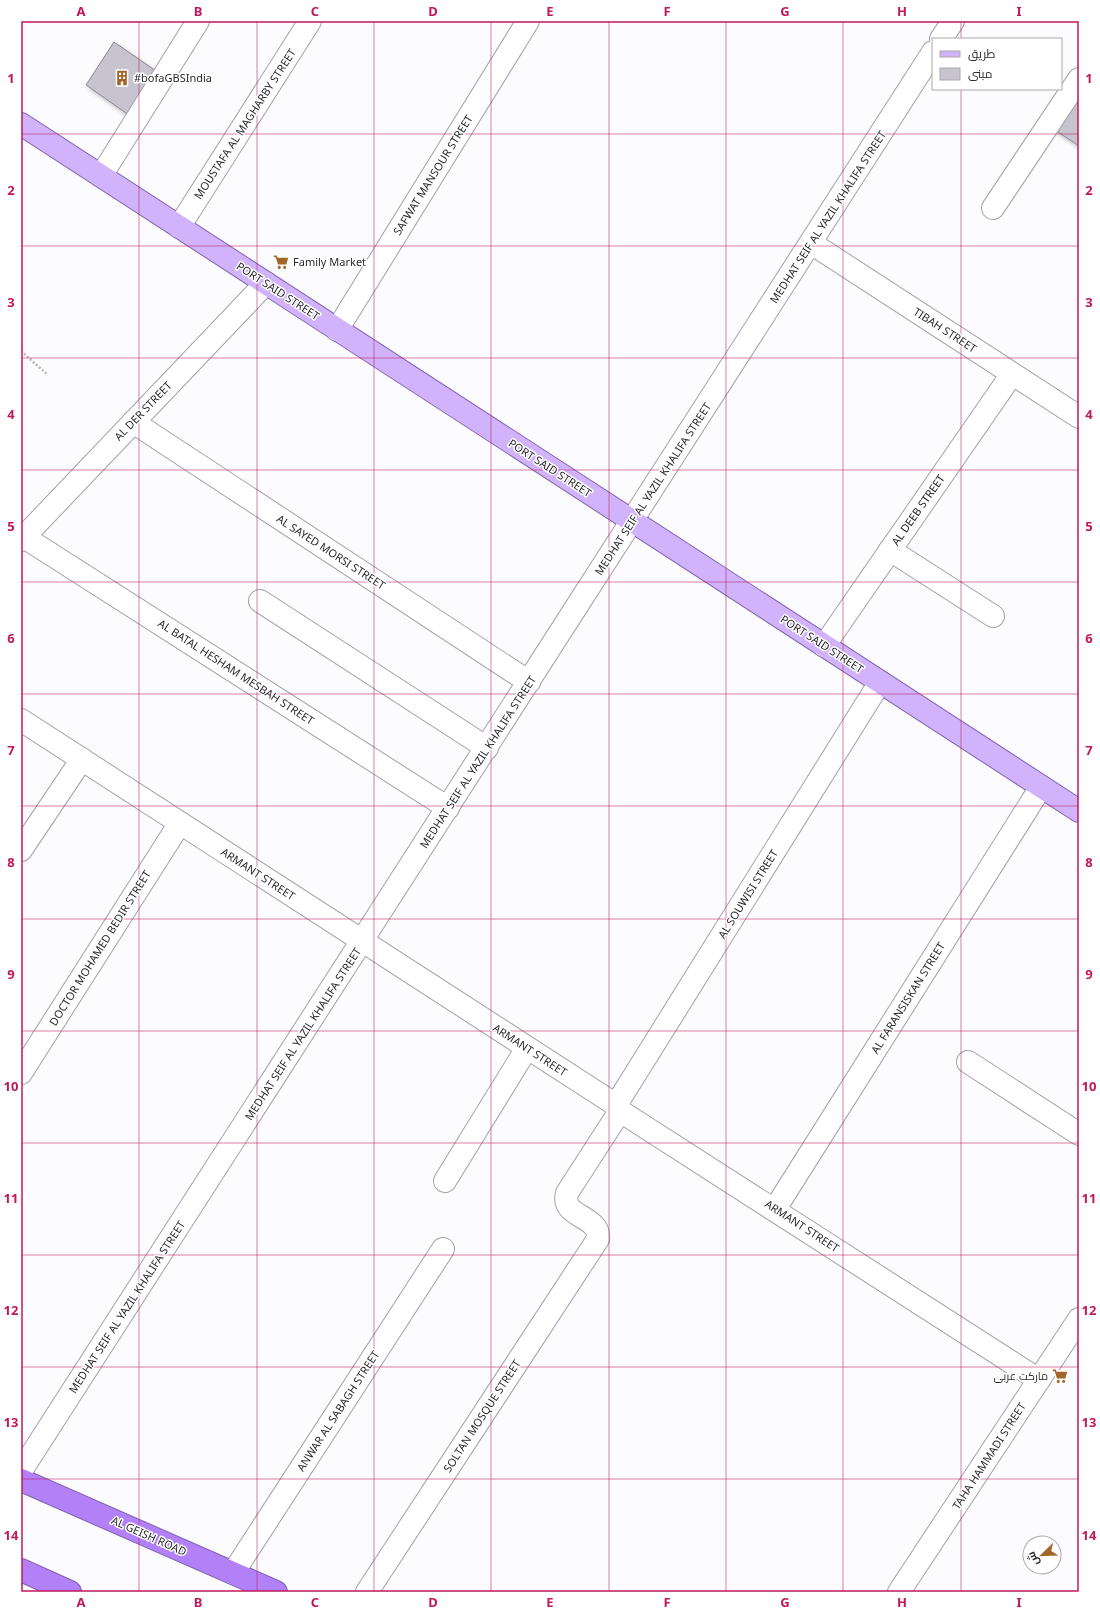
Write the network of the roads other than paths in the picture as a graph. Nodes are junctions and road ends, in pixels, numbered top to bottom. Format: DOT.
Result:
graph roads {
  1 [pos="198,21"];
  2 [pos="310,21"];
  3 [pos="528,21"];
  4 [pos="953,21"];
  5 [pos="943,38"];
  6 [pos="932,54"];
  7 [pos="1079,79"];
  8 [pos="21,124"];
  9 [pos="101,176"];
  10 [pos="993,208"];
  11 [pos="179,227"];
  12 [pos="811,243"];
  13 [pos="266,283"];
  14 [pos="337,330"];
  15 [pos="1012,374"];
  16 [pos="1079,417"];
  17 [pos="133,422"];
  18 [pos="632,521"];
  19 [pos="22,538"];
  20 [pos="890,550"];
  21 [pos="260,601"];
  22 [pos="993,616"];
  23 [pos="824,646"];
  24 [pos="529,682"];
  25 [pos="880,682"];
  26 [pos="21,720"];
  27 [pos="487,748"];
  28 [pos="82,759"];
  29 [pos="1041,787"];
  30 [pos="448,808"];
  31 [pos="1079,811"];
  32 [pos="180,823"];
  33 [pos="21,850"];
  34 [pos="363,941"];
  35 [pos="527,1048"];
  36 [pos="968,1062"];
  37 [pos="21,1073"];
  38 [pos="618,1108"];
  39 [pos="1079,1134"];
  40 [pos="445,1181"];
  41 [pos="775,1209"];
  42 [pos="598,1239"];
  43 [pos="443,1249"];
  44 [pos="1079,1319"];
  45 [pos="1039,1380"];
  46 [pos="21,1470"];
  47 [pos="21,1480"];
  48 [pos="21,1570"];
  49 [pos="233,1573"];
  50 [pos="70,1592"];
  51 [pos="276,1592"];
  52 [pos="367,1592"];
  53 [pos="899,1592"];
  1 -- 9 [label="street"];
  2 -- 11 [label="street, MOUSTAFA AL MAGHARBY STREET"];
  3 -- 14 [label="street, SAFWAT MANSOUR STREET"];
  4 -- 5 [label="street"];
  6 -- 12 [label="street, MEDHAT SEIF AL YAZIL KHALIFA STREET"];
  7 -- 10 [label="street"];
  8 -- 9 [label="main road, PORT SAID STREET"];
  9 -- 11 [label="main road, PORT SAID STREET"];
  11 -- 13 [label="main road, PORT SAID STREET"];
  12 -- 15 [label="street, TIBAH STREET"];
  12 -- 18 [label="street, MEDHAT SEIF AL YAZIL KHALIFA STREET"];
  13 -- 14 [label="main road, PORT SAID STREET"];
  13 -- 17 [label="street, AL DER STREET"];
  14 -- 18 [label="main road, PORT SAID STREET"];
  15 -- 16 [label="street, TIBAH STREET"];
  15 -- 20 [label="street, AL DEEB STREET"];
  17 -- 19 [label="street, AL DER STREET"];
  17 -- 24 [label="street, AL SAYED MORSI STREET"];
  18 -- 23 [label="main road, PORT SAID STREET"];
  18 -- 24 [label="street, MEDHAT SEIF AL YAZIL KHALIFA STREET"];
  19 -- 30 [label="street, AL BATAL HESHAM MESBAH STREET"];
  20 -- 22 [label="street"];
  20 -- 23 [label="street, AL DEEB STREET"];
  21 -- 27 [label="street"];
  23 -- 25 [label="main road, PORT SAID STREET"];
  24 -- 27 [label="street, MEDHAT SEIF AL YAZIL KHALIFA STREET"];
  25 -- 29 [label="main road, PORT SAID STREET"];
  25 -- 38 [label="street, AL SOUWISI STREET"];
  26 -- 28 [label="street, ARMANT STREET"];
  27 -- 30 [label="street, MEDHAT SEIF AL YAZIL KHALIFA STREET"];
  28 -- 32 [label="street, ARMANT STREET"];
  28 -- 33 [label="street"];
  29 -- 31 [label="main road, PORT SAID STREET"];
  29 -- 41 [label="street, AL FARANSISKAN STREET"];
  30 -- 34 [label="street, MEDHAT SEIF AL YAZIL KHALIFA STREET"];
  32 -- 34 [label="street, ARMANT STREET"];
  32 -- 37 [label="street, DOCTOR MOHAMED BEDIR STREET"];
  34 -- 35 [label="street, ARMANT STREET"];
  34 -- 46 [label="street, MEDHAT SEIF AL YAZIL KHALIFA STREET"];
  35 -- 38 [label="street, ARMANT STREET"];
  35 -- 40 [label="street"];
  36 -- 39 [label="street"];
  38 -- 41 [label="street, ARMANT STREET"];
  38 -- 42 [label="street, AL SOUWISI STREET"];
  41 -- 45 [label="street, ARMANT STREET"];
  42 -- 52 [label="street, SOLTAN MOSQUE STREET"];
  43 -- 49 [label="street, ANWAR AL SABAGH STREET"];
  44 -- 45 [label="street, TAHA HAMMADI STREET"];
  45 -- 53 [label="street, TAHA HAMMADI STREET"];
  47 -- 49 [label="highway, AL GEISH ROAD"];
  48 -- 50 [label="highway"];
  49 -- 51 [label="highway, AL GEISH ROAD"];
}
